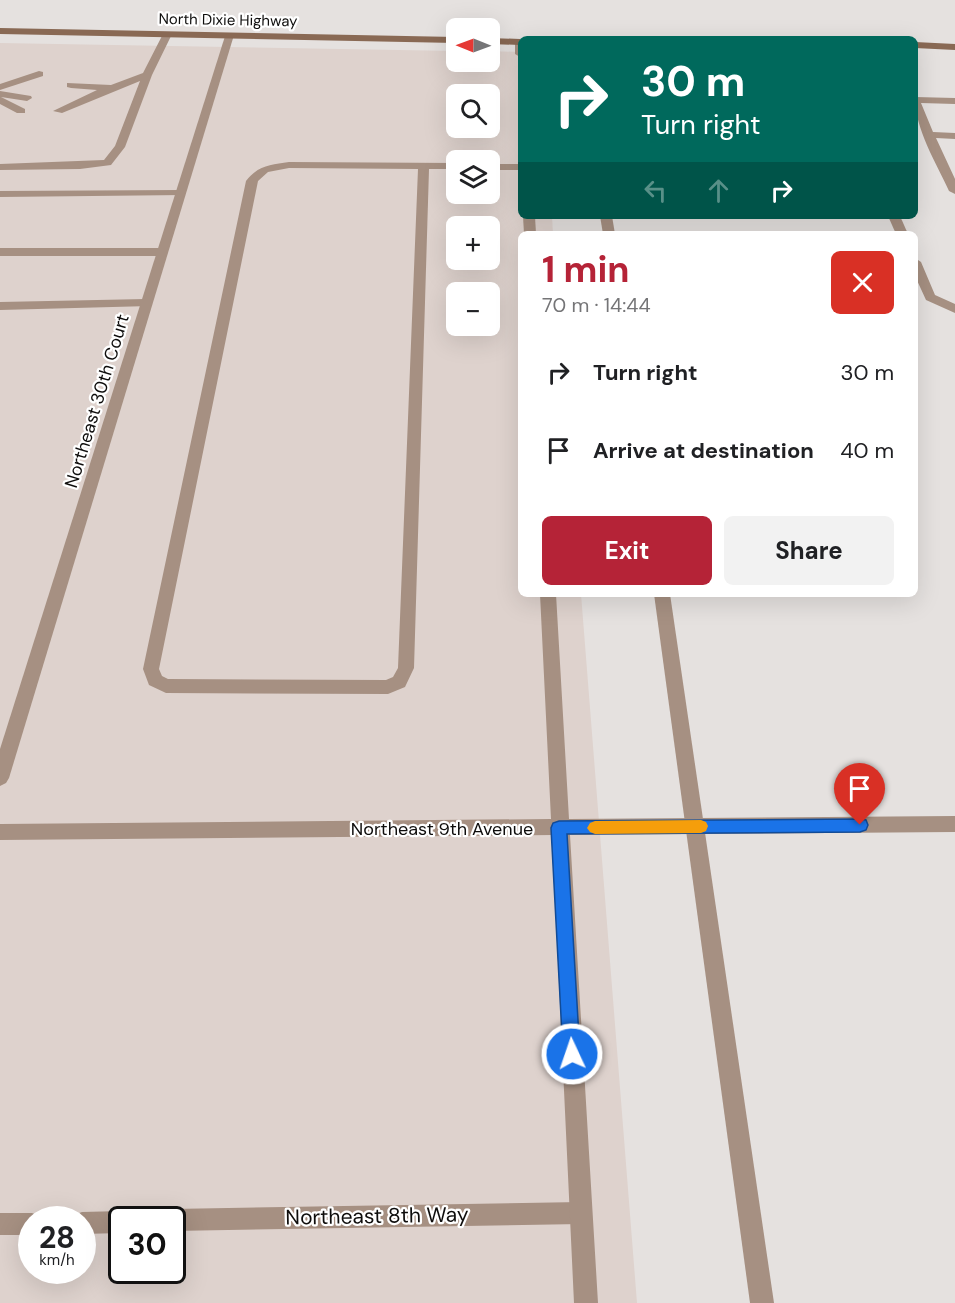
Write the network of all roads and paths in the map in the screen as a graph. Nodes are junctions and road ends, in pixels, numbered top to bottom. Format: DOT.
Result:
graph roads {
  1 [pos="0,32"];
  2 [pos="167,34"];
  3 [pos="229,35"];
  4 [pos="446,40"];
  5 [pos="500,41"];
  6 [pos="518,42"];
  7 [pos="918,45"];
  8 [pos="955,47"];
  9 [pos="39,74"];
  10 [pos="77,74"];
  11 [pos="147,75"];
  12 [pos="33,85"];
  13 [pos="71,85"];
  14 [pos="112,88"];
  15 [pos="0,90"];
  16 [pos="63,97"];
  17 [pos="27,98"];
  18 [pos="0,100"];
  19 [pos="918,100"];
  20 [pos="955,101"];
  21 [pos="918,108"];
  22 [pos="21,111"];
  23 [pos="58,111"];
  24 [pos="928,135"];
  25 [pos="955,136"];
  26 [pos="424,166"];
  27 [pos="446,166"];
  28 [pos="0,167"];
  29 [pos="500,167"];
  30 [pos="518,167"];
  31 [pos="955,191"];
  32 [pos="0,194"];
  33 [pos="180,194"];
  34 [pos="0,252"];
  35 [pos="162,252"];
  36 [pos="918,269"];
  37 [pos="146,303"];
  38 [pos="0,306"];
  39 [pos="955,309"];
  40 [pos="548,597"];
  41 [pos="662,597"];
  42 [pos="0,778"];
  43 [pos="955,824"];
  44 [pos="694,826"];
  45 [pos="559,828"];
  46 [pos="0,832"];
  47 [pos="581,1213"];
  48 [pos="186,1220"];
  49 [pos="0,1224"];
  50 [pos="18,1224"];
  51 [pos="586,1303"];
  52 [pos="762,1303"];
  1 -- 2 [label="main road, North Dixie Highway"];
  2 -- 3 [label="main road, North Dixie Highway"];
  2 -- 11 [label="street"];
  3 -- 4 [label="main road, North Dixie Highway"];
  3 -- 33 [label="street, Northeast 30th Court"];
  5 -- 6 [label="main road"];
  7 -- 8 [label="main road"];
  9 -- 15 [label="street"];
  10 -- 14 [label="street"];
  11 -- 14 [label="street"];
  11 -- 28 [label="street"];
  12 -- 15 [label="street"];
  13 -- 14 [label="street"];
  14 -- 16 [label="street"];
  14 -- 23 [label="street"];
  15 -- 17 [label="street"];
  18 -- 22 [label="street"];
  19 -- 20 [label="street"];
  21 -- 24 [label="street"];
  24 -- 25 [label="street"];
  24 -- 31 [label="street"];
  26 -- 26 [label="street"];
  26 -- 27 [label="street"];
  29 -- 30 [label="street"];
  32 -- 33 [label="street"];
  33 -- 35 [label="street, Northeast 30th Court"];
  34 -- 35 [label="street"];
  35 -- 37 [label="street, Northeast 30th Court"];
  36 -- 39 [label="street"];
  37 -- 38 [label="street"];
  37 -- 42 [label="street, Northeast 30th Court"];
  40 -- 45 [label="street"];
  41 -- 44 [label="street"];
  43 -- 44 [label="street, Northeast 9th Avenue"];
  44 -- 45 [label="street, Northeast 9th Avenue"];
  44 -- 52 [label="street"];
  45 -- 46 [label="street, Northeast 9th Avenue"];
  45 -- 47 [label="street"];
  47 -- 48 [label="street, Northeast 8th Way"];
  47 -- 51 [label="street"];
  49 -- 50 [label="street"];
}
